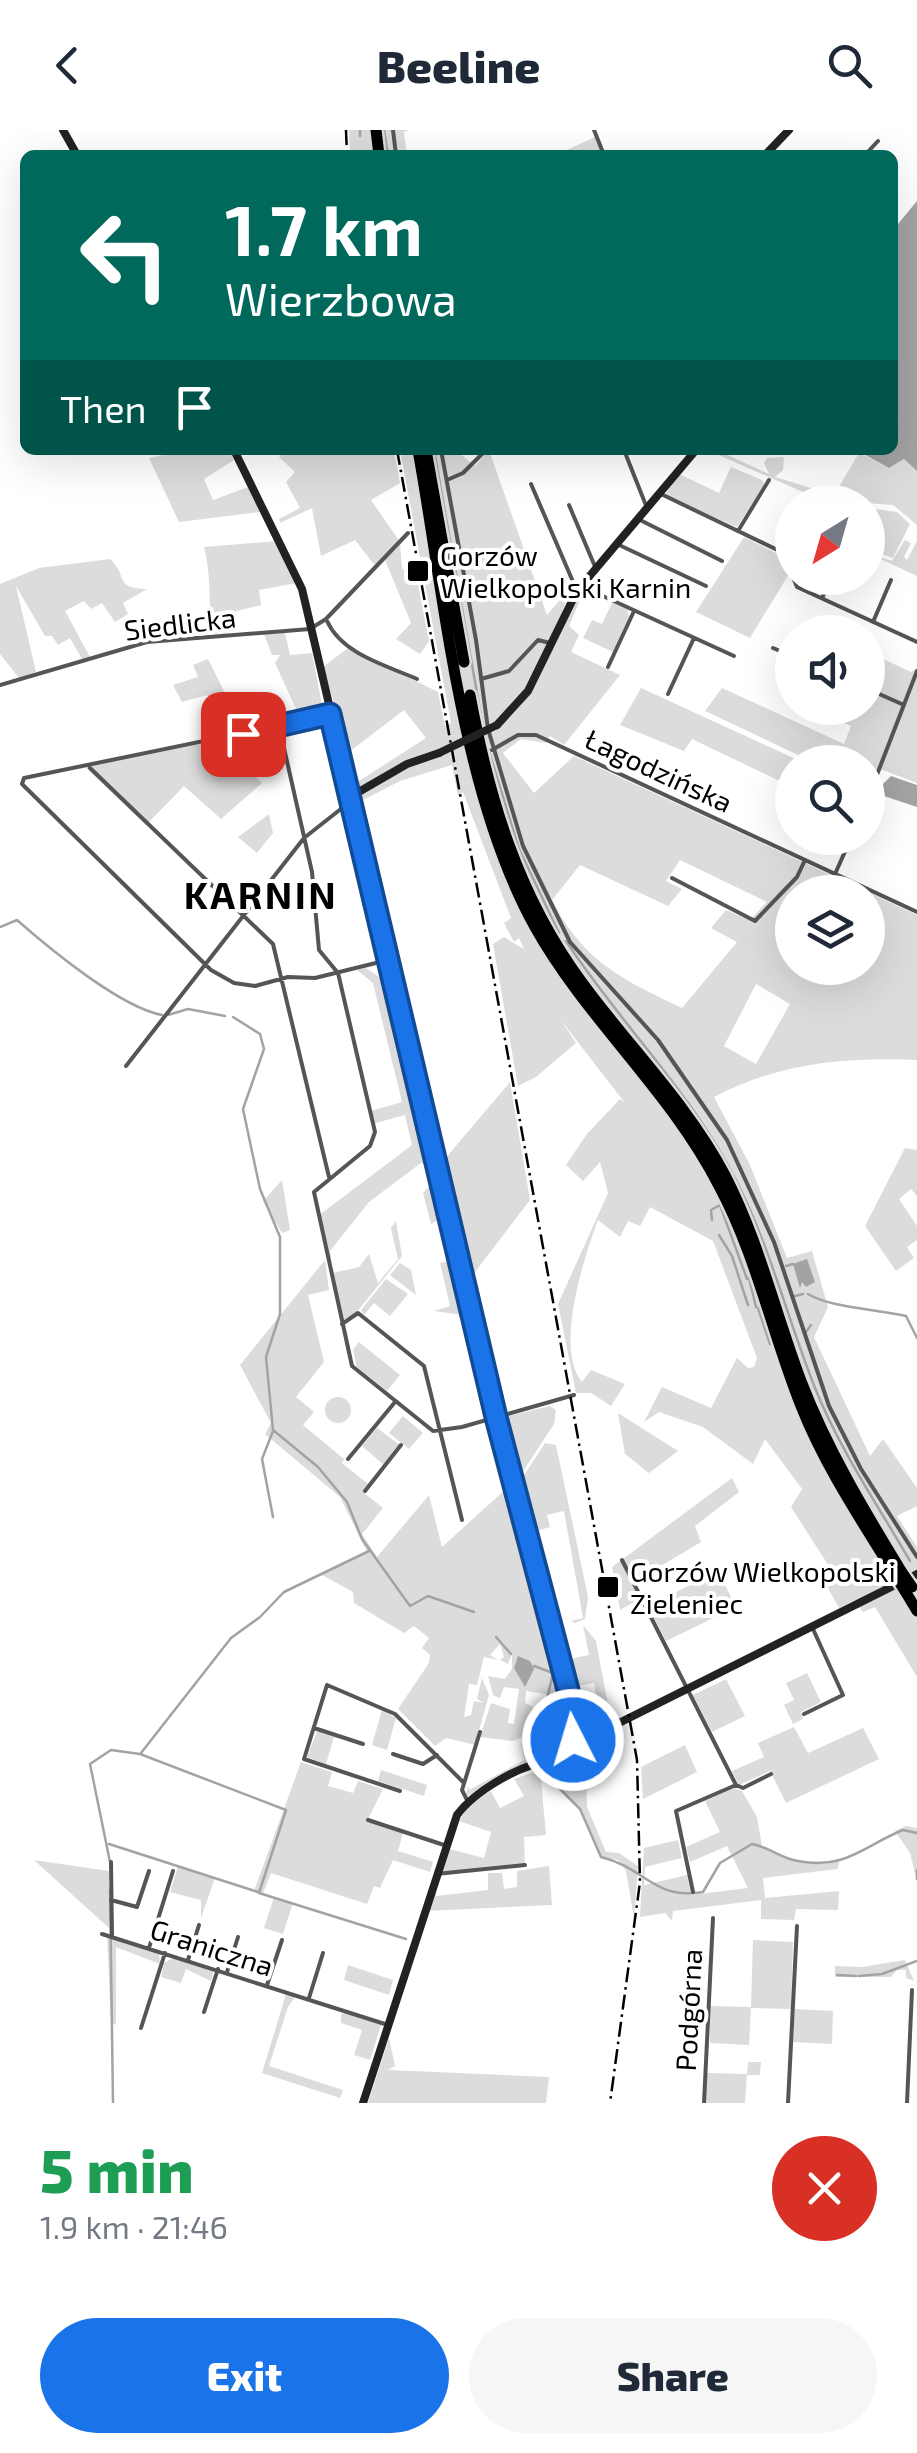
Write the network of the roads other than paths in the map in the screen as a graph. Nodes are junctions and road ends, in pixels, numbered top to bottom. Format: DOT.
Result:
graph roads {
  1 [pos="789,130"];
  2 [pos="878,141"];
  3 [pos="770,150"];
  4 [pos="870,150"];
  5 [pos="237,455"];
  6 [pos="419,455"];
  7 [pos="427,455"];
  8 [pos="443,455"];
  9 [pos="481,455"];
  10 [pos="626,455"];
  11 [pos="692,455"];
  12 [pos="447,480"];
  13 [pos="768,480"];
  14 [pos="532,484"];
  15 [pos="659,494"];
  16 [pos="569,505"];
  17 [pos="647,508"];
  18 [pos="638,518"];
  19 [pos="738,531"];
  20 [pos="408,532"];
  21 [pos="617,544"];
  22 [pos="775,549"];
  23 [pos="722,561"];
  24 [pos="596,568"];
  25 [pos="891,580"];
  26 [pos="706,586"];
  27 [pos="579,589"];
  28 [pos="815,595"];
  29 [pos="824,595"];
  30 [pos="822,598"];
  31 [pos="634,611"];
  32 [pos="858,615"];
  33 [pos="876,615"];
  34 [pos="326,620"];
  35 [pos="885,627"];
  36 [pos="310,629"];
  37 [pos="694,638"];
  38 [pos="917,642"];
  39 [pos="550,644"];
  40 [pos="734,656"];
  41 [pos="608,667"];
  42 [pos="917,672"];
  43 [pos="417,679"];
  44 [pos="481,679"];
  45 [pos="0,685"];
  46 [pos="668,694"];
  47 [pos="885,697"];
  48 [pos="904,705"];
  49 [pos="330,714"];
  50 [pos="279,726"];
  51 [pos="492,750"];
  52 [pos="885,754"];
  53 [pos="90,768"];
  54 [pos="350,799"];
  55 [pos="304,838"];
  56 [pos="843,855"];
  57 [pos="805,860"];
  58 [pos="835,874"];
  59 [pos="672,878"];
  60 [pos="917,912"];
  61 [pos="242,916"];
  62 [pos="388,960"];
  63 [pos="204,962"];
  64 [pos="338,973"];
  65 [pos="284,978"];
  66 [pos="126,1066"];
  67 [pos="329,1177"];
  68 [pos="342,1324"];
  69 [pos="573,1396"];
  70 [pos="394,1402"];
  71 [pos="496,1417"];
  72 [pos="442,1429"];
  73 [pos="402,1445"];
  74 [pos="348,1459"];
  75 [pos="365,1491"];
  76 [pos="462,1520"];
  77 [pos="917,1557"];
  78 [pos="622,1560"];
  79 [pos="906,1575"];
  80 [pos="911,1592"];
  81 [pos="917,1611"];
  82 [pos="813,1628"];
  83 [pos="688,1690"];
  84 [pos="571,1712"];
  85 [pos="804,1714"];
  86 [pos="314,1728"];
  87 [pos="480,1732"];
  88 [pos="598,1736"];
  89 [pos="576,1743"];
  90 [pos="362,1744"];
  91 [pos="560,1744"];
  92 [pos="393,1754"];
  93 [pos="438,1755"];
  94 [pos="580,1755"];
  95 [pos="560,1762"];
  96 [pos="531,1767"];
  97 [pos="770,1774"];
  98 [pos="464,1783"];
  99 [pos="736,1785"];
  100 [pos="400,1791"];
  101 [pos="468,1802"];
  102 [pos="368,1820"];
  103 [pos="444,1845"];
  104 [pos="112,1862"];
  105 [pos="526,1865"];
  106 [pos="149,1871"];
  107 [pos="173,1871"];
  108 [pos="435,1874"];
  109 [pos="693,1892"];
  110 [pos="111,1900"];
  111 [pos="713,1918"];
  112 [pos="200,1925"];
  113 [pos="797,1926"];
  114 [pos="102,1934"];
  115 [pos="112,1936"];
  116 [pos="238,1937"];
  117 [pos="282,1940"];
  118 [pos="149,1948"];
  119 [pos="165,1953"];
  120 [pos="324,1953"];
  121 [pos="188,1960"];
  122 [pos="218,1969"];
  123 [pos="227,1972"];
  124 [pos="267,1986"];
  125 [pos="912,1990"];
  126 [pos="310,1998"];
  127 [pos="204,2012"];
  128 [pos="388,2024"];
  129 [pos="140,2028"];
  130 [pos="363,2103"];
  131 [pos="704,2103"];
  132 [pos="788,2103"];
  133 [pos="908,2103"];
  1 -- 3 [label="main road"];
  2 -- 4 [label="street"];
  5 -- 36 [label="main road"];
  6 -- 79 [label="highway"];
  7 -- 79 [label="highway"];
  8 -- 12 [label="street"];
  9 -- 12 [label="street"];
  10 -- 17 [label="street"];
  11 -- 15 [label="main road"];
  12 -- 44 [label="street"];
  13 -- 19 [label="street"];
  14 -- 27 [label="street"];
  15 -- 17 [label="main road"];
  15 -- 19 [label="street"];
  16 -- 24 [label="street"];
  17 -- 18 [label="main road"];
  18 -- 21 [label="main road"];
  18 -- 23 [label="street"];
  19 -- 22 [label="street"];
  20 -- 34 [label="street"];
  21 -- 24 [label="main road"];
  21 -- 26 [label="street"];
  24 -- 27 [label="main road"];
  25 -- 33 [label="street"];
  27 -- 31 [label="street"];
  27 -- 39 [label="main road"];
  28 -- 30 [label="street"];
  29 -- 30 [label="street"];
  30 -- 32 [label="street"];
  31 -- 37 [label="street"];
  31 -- 41 [label="street"];
  34 -- 36 [label="street"];
  34 -- 43 [label="street"];
  35 -- 38 [label="street"];
  36 -- 45 [label="street, Siedlicka"];
  36 -- 49 [label="main road"];
  37 -- 40 [label="street"];
  37 -- 46 [label="street"];
  39 -- 44 [label="street"];
  39 -- 54 [label="main road, bridge"];
  42 -- 48 [label="street"];
  44 -- 51 [label="street"];
  47 -- 48 [label="street"];
  48 -- 52 [label="street"];
  49 -- 50 [label="street"];
  49 -- 54 [label="main road"];
  50 -- 53 [label="street"];
  50 -- 55 [label="street"];
  51 -- 57 [label="street, Łagodzińska"];
  51 -- 77 [label="street"];
  53 -- 61 [label="street"];
  53 -- 63 [label="street"];
  54 -- 55 [label="street"];
  54 -- 62 [label="main road"];
  55 -- 61 [label="street"];
  55 -- 64 [label="street"];
  56 -- 58 [label="street"];
  57 -- 58 [label="street, Łagodzińska"];
  57 -- 59 [label="street"];
  58 -- 60 [label="street, Łagodzińska"];
  61 -- 63 [label="street"];
  61 -- 65 [label="street"];
  62 -- 64 [label="street"];
  62 -- 71 [label="main road"];
  63 -- 65 [label="street"];
  63 -- 66 [label="street"];
  64 -- 65 [label="street"];
  64 -- 67 [label="street"];
  65 -- 67 [label="street"];
  67 -- 68 [label="street"];
  68 -- 70 [label="street"];
  68 -- 72 [label="street"];
  69 -- 71 [label="street"];
  70 -- 72 [label="street"];
  70 -- 74 [label="street"];
  71 -- 72 [label="street"];
  71 -- 84 [label="main road"];
  72 -- 76 [label="street"];
  73 -- 75 [label="street"];
  78 -- 83 [label="street"];
  79 -- 80 [label="highway, bridge"];
  79 -- 82 [label="main road"];
  80 -- 81 [label="highway"];
  82 -- 83 [label="main road"];
  82 -- 85 [label="street"];
  83 -- 88 [label="main road"];
  83 -- 99 [label="street"];
  84 -- 89 [label="main road"];
  84 -- 91 [label="main road"];
  86 -- 90 [label="street"];
  86 -- 93 [label="street"];
  86 -- 100 [label="street"];
  87 -- 98 [label="street"];
  88 -- 89 [label="main road"];
  88 -- 94 [label="main road"];
  89 -- 91 [label="main road"];
  89 -- 94 [label="main road"];
  91 -- 95 [label="main road"];
  91 -- 96 [label="main road"];
  92 -- 93 [label="street"];
  93 -- 98 [label="street"];
  94 -- 95 [label="main road"];
  95 -- 96 [label="main road"];
  96 -- 101 [label="main road"];
  97 -- 99 [label="street"];
  98 -- 101 [label="street"];
  99 -- 109 [label="street"];
  101 -- 103 [label="main road"];
  102 -- 103 [label="street"];
  103 -- 108 [label="main road"];
  104 -- 110 [label="street"];
  105 -- 108 [label="street"];
  106 -- 110 [label="street"];
  107 -- 118 [label="street"];
  108 -- 128 [label="main road"];
  110 -- 115 [label="street"];
  111 -- 131 [label="street, Podgórna"];
  112 -- 121 [label="street"];
  113 -- 132 [label="street"];
  114 -- 115 [label="street, Graniczna"];
  115 -- 118 [label="street, Graniczna"];
  116 -- 123 [label="street"];
  117 -- 124 [label="street"];
  118 -- 119 [label="street, Graniczna"];
  119 -- 121 [label="street, Graniczna"];
  119 -- 129 [label="street"];
  120 -- 126 [label="street"];
  121 -- 122 [label="street, Graniczna"];
  122 -- 123 [label="street, Graniczna"];
  122 -- 127 [label="street"];
  123 -- 124 [label="street, Graniczna"];
  124 -- 126 [label="street, Graniczna"];
  125 -- 133 [label="street"];
  126 -- 128 [label="street, Graniczna"];
  128 -- 130 [label="main road"];
}
